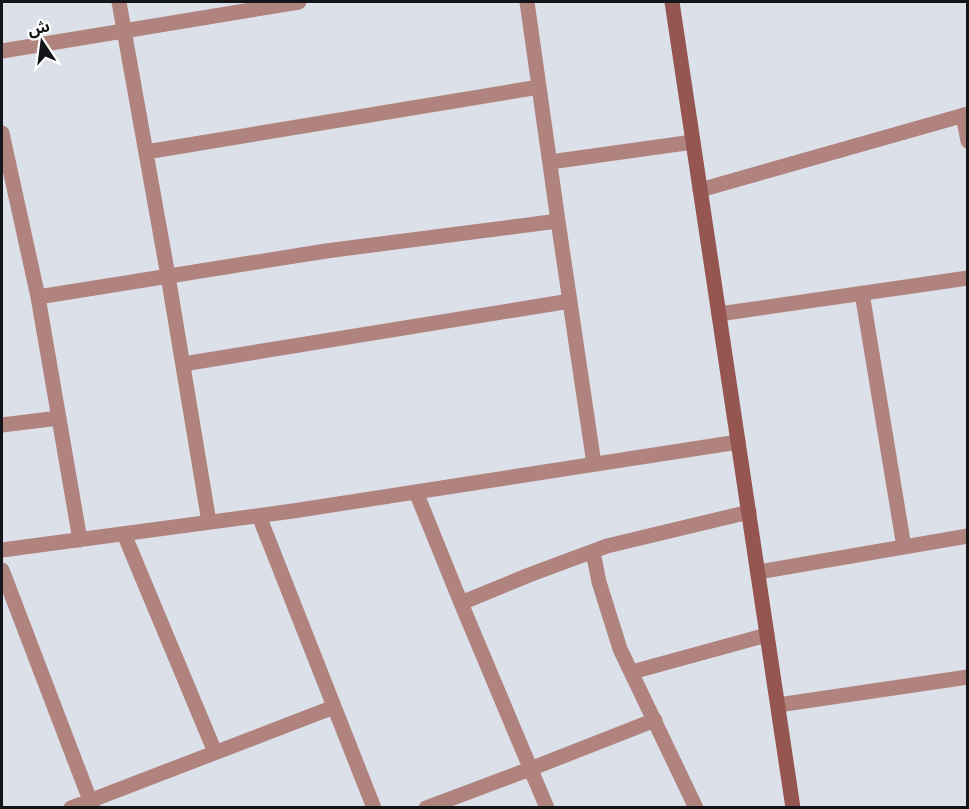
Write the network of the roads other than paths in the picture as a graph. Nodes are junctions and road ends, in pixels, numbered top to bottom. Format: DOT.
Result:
graph roads {
  1 [pos="119,2"];
  2 [pos="299,2"];
  3 [pos="528,2"];
  4 [pos="672,2"];
  5 [pos="124,30"];
  6 [pos="2,51"];
  7 [pos="539,87"];
  8 [pos="965,115"];
  9 [pos="2,133"];
  10 [pos="968,141"];
  11 [pos="693,142"];
  12 [pos="146,152"];
  13 [pos="4,154"];
  14 [pos="550,162"];
  15 [pos="700,190"];
  16 [pos="558,221"];
  17 [pos="168,276"];
  18 [pos="968,278"];
  19 [pos="862,293"];
  20 [pos="38,297"];
  21 [pos="570,301"];
  22 [pos="719,314"];
  23 [pos="183,364"];
  24 [pos="59,418"];
  25 [pos="2,425"];
  26 [pos="738,442"];
  27 [pos="594,464"];
  28 [pos="416,492"];
  29 [pos="749,512"];
  30 [pos="259,516"];
  31 [pos="209,522"];
  32 [pos="124,534"];
  33 [pos="968,536"];
  34 [pos="80,540"];
  35 [pos="904,547"];
  36 [pos="2,550"];
  37 [pos="593,552"];
  38 [pos="2,570"];
  39 [pos="758,572"];
  40 [pos="461,603"];
  41 [pos="767,635"];
  42 [pos="632,672"];
  43 [pos="968,677"];
  44 [pos="778,705"];
  45 [pos="334,707"];
  46 [pos="655,720"];
  47 [pos="215,752"];
  48 [pos="530,769"];
  49 [pos="92,804"];
  50 [pos="71,807"];
  51 [pos="374,807"];
  52 [pos="426,807"];
  53 [pos="547,807"];
  54 [pos="696,807"];
  55 [pos="793,807"];
  1 -- 5 [label="street"];
  2 -- 5 [label="street"];
  3 -- 7 [label="street"];
  4 -- 11 [label="street"];
  5 -- 6 [label="street"];
  5 -- 12 [label="street"];
  7 -- 12 [label="street"];
  7 -- 14 [label="street"];
  8 -- 10 [label="street"];
  8 -- 15 [label="street"];
  9 -- 13 [label="street"];
  11 -- 14 [label="street"];
  11 -- 15 [label="street"];
  12 -- 17 [label="street"];
  13 -- 20 [label="street"];
  14 -- 16 [label="street"];
  15 -- 22 [label="street"];
  16 -- 17 [label="street"];
  16 -- 21 [label="street"];
  17 -- 20 [label="street"];
  17 -- 23 [label="street"];
  18 -- 19 [label="street"];
  19 -- 22 [label="street"];
  19 -- 35 [label="street"];
  20 -- 24 [label="street"];
  21 -- 23 [label="street"];
  21 -- 27 [label="street"];
  22 -- 26 [label="street"];
  23 -- 31 [label="street"];
  24 -- 25 [label="street"];
  24 -- 34 [label="street"];
  26 -- 27 [label="street"];
  26 -- 29 [label="street"];
  27 -- 28 [label="street"];
  28 -- 30 [label="street"];
  28 -- 40 [label="street"];
  29 -- 37 [label="street"];
  29 -- 39 [label="street"];
  30 -- 31 [label="street"];
  30 -- 45 [label="street"];
  31 -- 32 [label="street"];
  32 -- 34 [label="street"];
  32 -- 47 [label="street"];
  33 -- 35 [label="street"];
  34 -- 36 [label="street"];
  35 -- 39 [label="street"];
  37 -- 40 [label="street"];
  37 -- 42 [label="street"];
  38 -- 49 [label="street"];
  39 -- 41 [label="street"];
  40 -- 48 [label="street"];
  41 -- 42 [label="street"];
  41 -- 44 [label="street"];
  42 -- 46 [label="street"];
  43 -- 44 [label="street"];
  44 -- 55 [label="street"];
  45 -- 47 [label="street"];
  45 -- 51 [label="street"];
  46 -- 48 [label="street"];
  46 -- 54 [label="street"];
  47 -- 49 [label="street"];
  48 -- 52 [label="street"];
  48 -- 53 [label="street"];
  49 -- 50 [label="street"];
}
